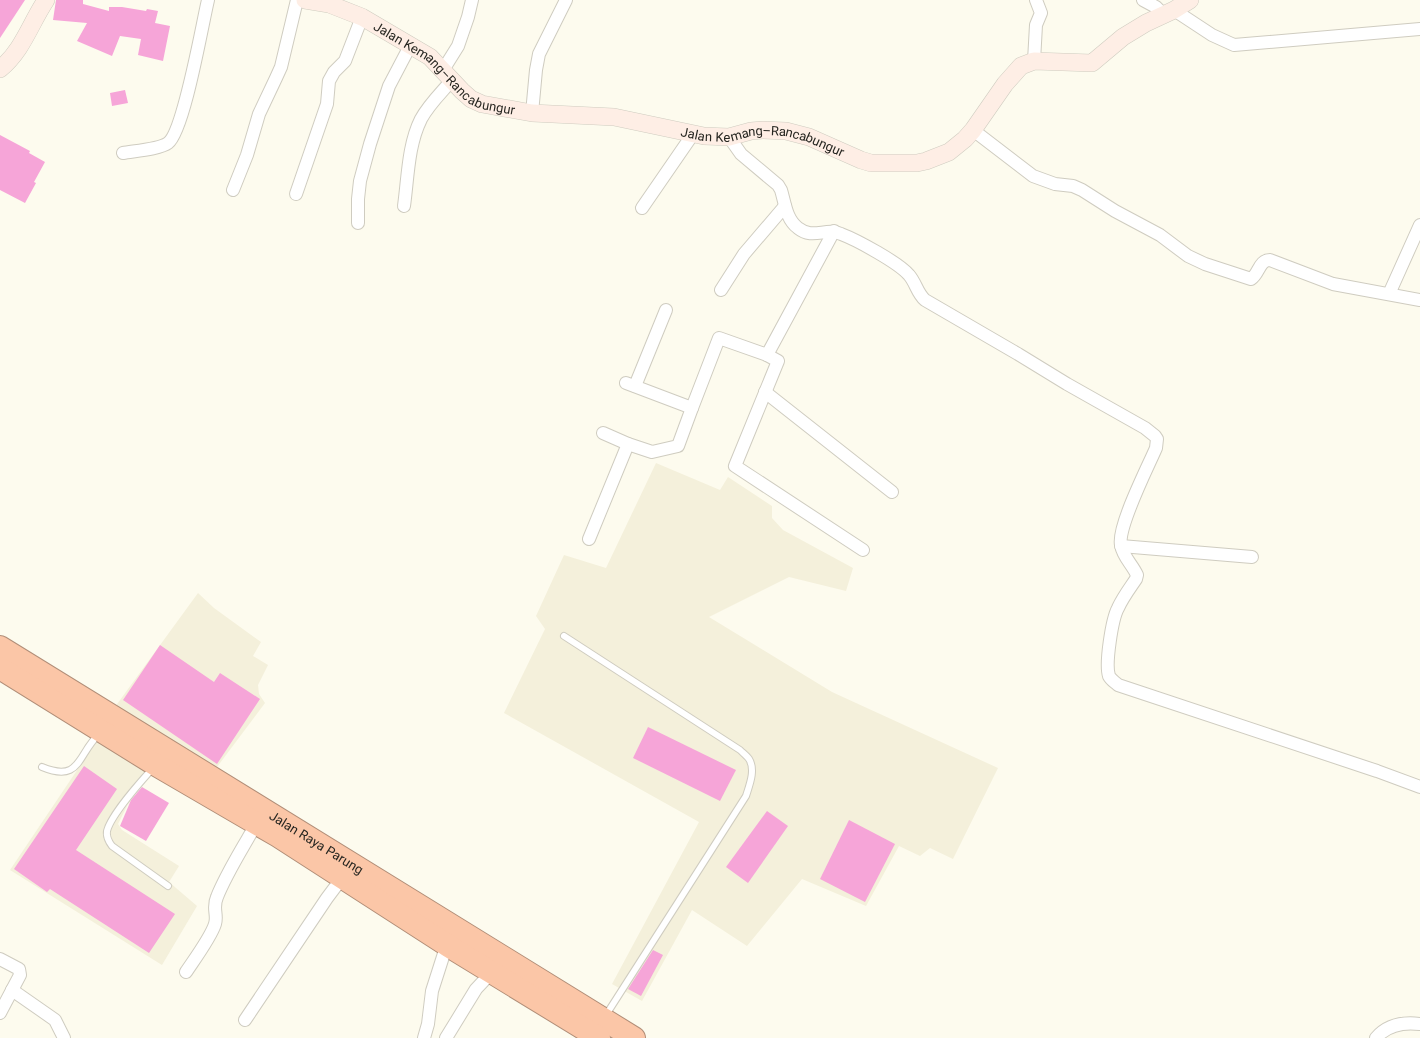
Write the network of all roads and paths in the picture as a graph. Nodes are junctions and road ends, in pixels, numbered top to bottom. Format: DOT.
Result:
graph roads {
  1 [pos="46,0"];
  2 [pos="208,0"];
  3 [pos="297,0"];
  4 [pos="305,0"];
  5 [pos="472,0"];
  6 [pos="566,0"];
  7 [pos="1036,0"];
  8 [pos="1144,0"];
  9 [pos="1190,0"];
  10 [pos="1169,12"];
  11 [pos="362,17"];
  12 [pos="1420,29"];
  13 [pos="410,46"];
  14 [pos="3,61"];
  15 [pos="1034,62"];
  16 [pos="448,75"];
  17 [pos="532,113"];
  18 [pos="973,130"];
  19 [pos="693,134"];
  20 [pos="729,137"];
  21 [pos="123,153"];
  22 [pos="233,190"];
  23 [pos="296,194"];
  24 [pos="404,206"];
  25 [pos="785,206"];
  26 [pos="642,208"];
  27 [pos="358,223"];
  28 [pos="1420,225"];
  29 [pos="834,231"];
  30 [pos="721,290"];
  31 [pos="1389,294"];
  32 [pos="1420,300"];
  33 [pos="666,310"];
  34 [pos="767,355"];
  35 [pos="765,392"];
  36 [pos="692,408"];
  37 [pos="603,433"];
  38 [pos="628,444"];
  39 [pos="892,492"];
  40 [pos="589,539"];
  41 [pos="1121,546"];
  42 [pos="863,550"];
  43 [pos="1252,558"];
  44 [pos="564,636"];
  45 [pos="0,647"];
  46 [pos="0,668"];
  47 [pos="102,732"];
  48 [pos="156,765"];
  49 [pos="42,766"];
  50 [pos="1420,787"];
  51 [pos="256,824"];
  52 [pos="342,878"];
  53 [pos="168,886"];
  54 [pos="450,935"];
  55 [pos="0,959"];
  56 [pos="186,972"];
  57 [pos="492,972"];
  58 [pos="12,990"];
  59 [pos="0,1012"];
  60 [pos="244,1020"];
  61 [pos="1420,1024"];
  62 [pos="601,1028"];
  63 [pos="64,1038"];
  64 [pos="424,1038"];
  65 [pos="446,1038"];
  66 [pos="634,1038"];
  67 [pos="1376,1038"];
  1 -- 14 [label="street"];
  2 -- 21 [label="street"];
  3 -- 22 [label="street"];
  4 -- 11 [label="street, Jalan Kemang–Rancabungur"];
  5 -- 16 [label="street"];
  6 -- 17 [label="street"];
  7 -- 15 [label="street"];
  8 -- 10 [label="street"];
  9 -- 10 [label="street, Jalan Kemang–Rancabungur"];
  10 -- 12 [label="street"];
  10 -- 15 [label="street, Jalan Kemang–Rancabungur"];
  11 -- 13 [label="street, Jalan Kemang–Rancabungur"];
  11 -- 23 [label="street"];
  13 -- 16 [label="street, Jalan Kemang–Rancabungur"];
  13 -- 27 [label="street"];
  15 -- 18 [label="street, Jalan Kemang–Rancabungur"];
  16 -- 17 [label="street, Jalan Kemang–Rancabungur"];
  16 -- 24 [label="street"];
  17 -- 19 [label="street, Jalan Kemang–Rancabungur"];
  18 -- 20 [label="street, Jalan Kemang–Rancabungur"];
  18 -- 31 [label="street"];
  19 -- 20 [label="street, Jalan Kemang–Rancabungur"];
  19 -- 26 [label="street"];
  20 -- 25 [label="street"];
  25 -- 29 [label="street"];
  25 -- 30 [label="street"];
  28 -- 31 [label="street"];
  29 -- 34 [label="street"];
  29 -- 41 [label="street"];
  31 -- 32 [label="street"];
  33 -- 36 [label="street"];
  34 -- 35 [label="street"];
  34 -- 36 [label="street"];
  35 -- 39 [label="street"];
  35 -- 42 [label="street"];
  36 -- 38 [label="street"];
  37 -- 38 [label="street"];
  38 -- 40 [label="street"];
  41 -- 43 [label="street"];
  41 -- 50 [label="street"];
  44 -- 62 [label="lane"];
  45 -- 54 [label="highway, Jalan Raya Parung"];
  46 -- 47 [label="highway, Jalan Raya Parung"];
  47 -- 48 [label="highway, Jalan Raya Parung"];
  47 -- 49 [label="lane"];
  48 -- 51 [label="highway, Jalan Raya Parung"];
  48 -- 53 [label="lane"];
  51 -- 52 [label="highway, Jalan Raya Parung"];
  51 -- 56 [label="street"];
  52 -- 54 [label="highway, Jalan Raya Parung"];
  52 -- 60 [label="street"];
  54 -- 57 [label="highway, Jalan Raya Parung"];
  54 -- 62 [label="highway, Jalan Raya Parung"];
  54 -- 64 [label="street"];
  55 -- 58 [label="street"];
  57 -- 62 [label="highway, Jalan Raya Parung"];
  57 -- 65 [label="street"];
  58 -- 59 [label="street"];
  58 -- 63 [label="street"];
  61 -- 67 [label="street"];
  62 -- 66 [label="highway, Jalan Raya Parung"];
}
